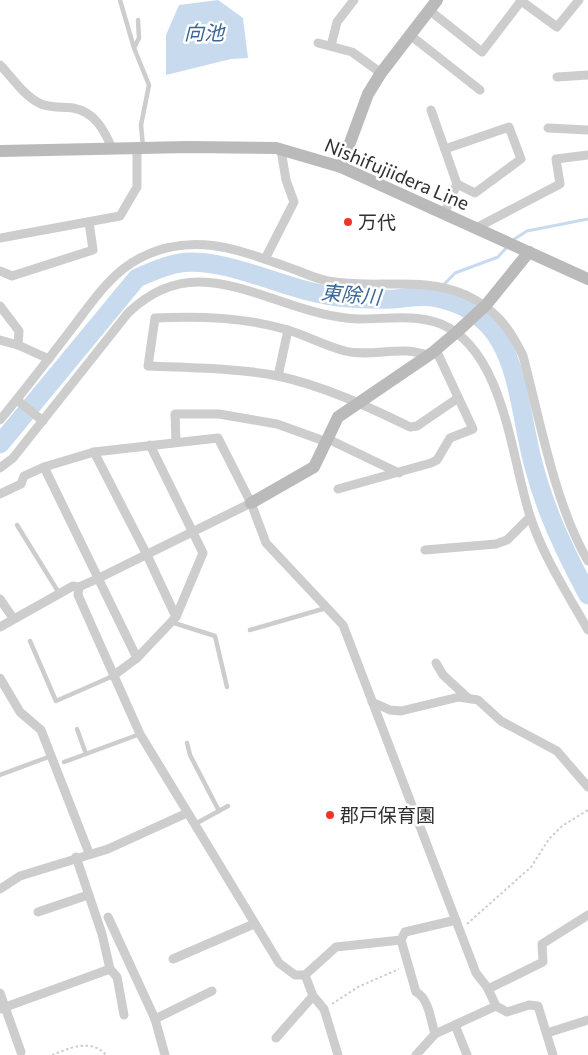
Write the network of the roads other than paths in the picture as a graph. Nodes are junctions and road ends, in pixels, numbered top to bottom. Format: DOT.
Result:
graph roads {
  1 [pos="120,0"];
  2 [pos="354,0"];
  3 [pos="437,0"];
  4 [pos="521,0"];
  5 [pos="579,0"];
  6 [pos="429,10"];
  7 [pos="138,20"];
  8 [pos="410,35"];
  9 [pos="318,43"];
  10 [pos="331,46"];
  11 [pos="134,48"];
  12 [pos="0,65"];
  13 [pos="381,73"];
  14 [pos="588,75"];
  15 [pos="557,77"];
  16 [pos="480,90"];
  17 [pos="431,110"];
  18 [pos="548,128"];
  19 [pos="588,130"];
  20 [pos="112,148"];
  21 [pos="140,148"];
  22 [pos="445,149"];
  23 [pos="281,150"];
  24 [pos="0,151"];
  25 [pos="588,155"];
  26 [pos="341,167"];
  27 [pos="457,184"];
  28 [pos="444,214"];
  29 [pos="89,222"];
  30 [pos="476,228"];
  31 [pos="0,238"];
  32 [pos="529,252"];
  33 [pos="265,260"];
  34 [pos="0,271"];
  35 [pos="588,279"];
  36 [pos="486,305"];
  37 [pos="0,306"];
  38 [pos="288,330"];
  39 [pos="458,331"];
  40 [pos="0,340"];
  41 [pos="18,345"];
  42 [pos="432,353"];
  43 [pos="49,359"];
  44 [pos="278,376"];
  45 [pos="458,398"];
  46 [pos="18,402"];
  47 [pos="360,402"];
  48 [pos="0,420"];
  49 [pos="40,420"];
  50 [pos="327,441"];
  51 [pos="176,442"];
  52 [pos="150,445"];
  53 [pos="94,452"];
  54 [pos="44,467"];
  55 [pos="0,468"];
  56 [pos="398,473"];
  57 [pos="338,489"];
  58 [pos="0,494"];
  59 [pos="250,503"];
  60 [pos="530,516"];
  61 [pos="17,525"];
  62 [pos="193,533"];
  63 [pos="426,550"];
  64 [pos="147,555"];
  65 [pos="588,561"];
  66 [pos="99,578"];
  67 [pos="79,587"];
  68 [pos="60,593"];
  69 [pos="0,599"];
  70 [pos="326,608"];
  71 [pos="13,618"];
  72 [pos="174,620"];
  73 [pos="0,626"];
  74 [pos="250,630"];
  75 [pos="588,630"];
  76 [pos="30,640"];
  77 [pos="137,658"];
  78 [pos="436,663"];
  79 [pos="113,676"];
  80 [pos="0,678"];
  81 [pos="227,687"];
  82 [pos="467,697"];
  83 [pos="372,702"];
  84 [pos="77,729"];
  85 [pos="140,734"];
  86 [pos="187,743"];
  87 [pos="86,754"];
  88 [pos="51,756"];
  89 [pos="64,762"];
  90 [pos="0,775"];
  91 [pos="588,787"];
  92 [pos="228,806"];
  93 [pos="219,811"];
  94 [pos="187,813"];
  95 [pos="194,825"];
  96 [pos="89,853"];
  97 [pos="76,858"];
  98 [pos="0,889"];
  99 [pos="88,896"];
  100 [pos="38,912"];
  101 [pos="588,915"];
  102 [pos="108,917"];
  103 [pos="456,920"];
  104 [pos="254,924"];
  105 [pos="402,940"];
  106 [pos="173,959"];
  107 [pos="110,968"];
  108 [pos="305,975"];
  109 [pos="488,989"];
  110 [pos="212,991"];
  111 [pos="0,993"];
  112 [pos="314,996"];
  113 [pos="496,1006"];
  114 [pos="2,1008"];
  115 [pos="124,1015"];
  116 [pos="154,1019"];
  117 [pos="588,1020"];
  118 [pos="455,1025"];
  119 [pos="435,1034"];
  120 [pos="547,1034"];
  121 [pos="276,1038"];
  122 [pos="21,1052"];
  123 [pos="165,1055"];
  124 [pos="338,1055"];
  125 [pos="416,1055"];
  126 [pos="466,1055"];
  127 [pos="553,1055"];
  1 -- 11 [label="lane"];
  2 -- 10 [label="street"];
  3 -- 6 [label="main road"];
  4 -- 5 [label="street"];
  4 -- 6 [label="street"];
  6 -- 8 [label="main road"];
  7 -- 11 [label="lane"];
  8 -- 13 [label="main road"];
  8 -- 16 [label="street"];
  9 -- 10 [label="street"];
  10 -- 13 [label="street"];
  11 -- 21 [label="lane"];
  12 -- 20 [label="street"];
  13 -- 26 [label="main road"];
  14 -- 15 [label="street"];
  17 -- 22 [label="street"];
  18 -- 19 [label="street"];
  20 -- 21 [label="main road, Nishifujiidera Line"];
  20 -- 24 [label="main road, Nishifujiidera Line"];
  21 -- 23 [label="main road, Nishifujiidera Line"];
  21 -- 29 [label="street"];
  22 -- 27 [label="street"];
  22 -- 27 [label="street"];
  23 -- 26 [label="main road, Nishifujiidera Line"];
  23 -- 33 [label="street"];
  25 -- 30 [label="street"];
  26 -- 28 [label="main road, Nishifujiidera Line"];
  27 -- 28 [label="street"];
  28 -- 30 [label="main road, Nishifujiidera Line"];
  29 -- 31 [label="street"];
  29 -- 34 [label="street"];
  30 -- 32 [label="main road, Nishifujiidera Line"];
  32 -- 35 [label="main road, Nishifujiidera Line"];
  32 -- 36 [label="main road"];
  33 -- 36 [label="street"];
  33 -- 43 [label="street"];
  36 -- 39 [label="main road"];
  36 -- 65 [label="street"];
  37 -- 41 [label="street"];
  38 -- 42 [label="street"];
  38 -- 44 [label="street"];
  38 -- 44 [label="street"];
  39 -- 42 [label="main road"];
  39 -- 49 [label="street"];
  39 -- 60 [label="street"];
  40 -- 41 [label="street"];
  41 -- 43 [label="street"];
  42 -- 45 [label="street"];
  42 -- 47 [label="main road"];
  43 -- 46 [label="street"];
  44 -- 47 [label="street"];
  45 -- 47 [label="street"];
  45 -- 56 [label="street"];
  46 -- 48 [label="street"];
  46 -- 49 [label="street"];
  47 -- 50 [label="main road"];
  49 -- 55 [label="street"];
  50 -- 51 [label="street"];
  50 -- 56 [label="street"];
  50 -- 59 [label="main road"];
  51 -- 52 [label="street"];
  51 -- 59 [label="street"];
  52 -- 53 [label="street"];
  52 -- 62 [label="street"];
  53 -- 54 [label="street"];
  53 -- 64 [label="street"];
  54 -- 58 [label="street"];
  54 -- 66 [label="street"];
  56 -- 57 [label="street"];
  59 -- 62 [label="street"];
  59 -- 70 [label="street"];
  60 -- 63 [label="street"];
  60 -- 75 [label="street"];
  61 -- 68 [label="lane"];
  62 -- 64 [label="street"];
  62 -- 72 [label="street"];
  64 -- 66 [label="street"];
  64 -- 72 [label="street"];
  66 -- 67 [label="street"];
  66 -- 77 [label="street"];
  67 -- 68 [label="street"];
  67 -- 79 [label="street"];
  68 -- 71 [label="street"];
  69 -- 71 [label="street"];
  70 -- 74 [label="lane"];
  70 -- 83 [label="street"];
  71 -- 73 [label="street"];
  72 -- 77 [label="street"];
  72 -- 81 [label="lane"];
  76 -- 79 [label="lane"];
  77 -- 79 [label="street"];
  78 -- 82 [label="street"];
  79 -- 85 [label="street"];
  80 -- 88 [label="street"];
  82 -- 83 [label="street"];
  82 -- 91 [label="street"];
  83 -- 103 [label="street"];
  84 -- 87 [label="lane"];
  85 -- 87 [label="lane"];
  85 -- 94 [label="street"];
  86 -- 93 [label="lane"];
  87 -- 89 [label="lane"];
  88 -- 90 [label="lane"];
  88 -- 96 [label="street"];
  92 -- 93 [label="lane"];
  93 -- 95 [label="lane"];
  94 -- 95 [label="street"];
  94 -- 96 [label="street"];
  95 -- 104 [label="street"];
  96 -- 97 [label="street"];
  97 -- 98 [label="street"];
  97 -- 99 [label="street"];
  99 -- 100 [label="street"];
  99 -- 107 [label="street"];
  101 -- 109 [label="street"];
  102 -- 116 [label="street"];
  103 -- 105 [label="street"];
  103 -- 109 [label="street"];
  104 -- 106 [label="street"];
  104 -- 108 [label="street"];
  105 -- 108 [label="street"];
  105 -- 119 [label="street"];
  107 -- 114 [label="street"];
  107 -- 115 [label="street"];
  108 -- 112 [label="street"];
  109 -- 113 [label="street"];
  110 -- 116 [label="street"];
  111 -- 114 [label="street"];
  112 -- 121 [label="street"];
  112 -- 124 [label="street"];
  113 -- 118 [label="street"];
  113 -- 120 [label="street"];
  114 -- 122 [label="street"];
  116 -- 123 [label="street"];
  117 -- 120 [label="street"];
  118 -- 119 [label="street"];
  118 -- 126 [label="street"];
  119 -- 125 [label="street"];
  120 -- 127 [label="street"];
}
